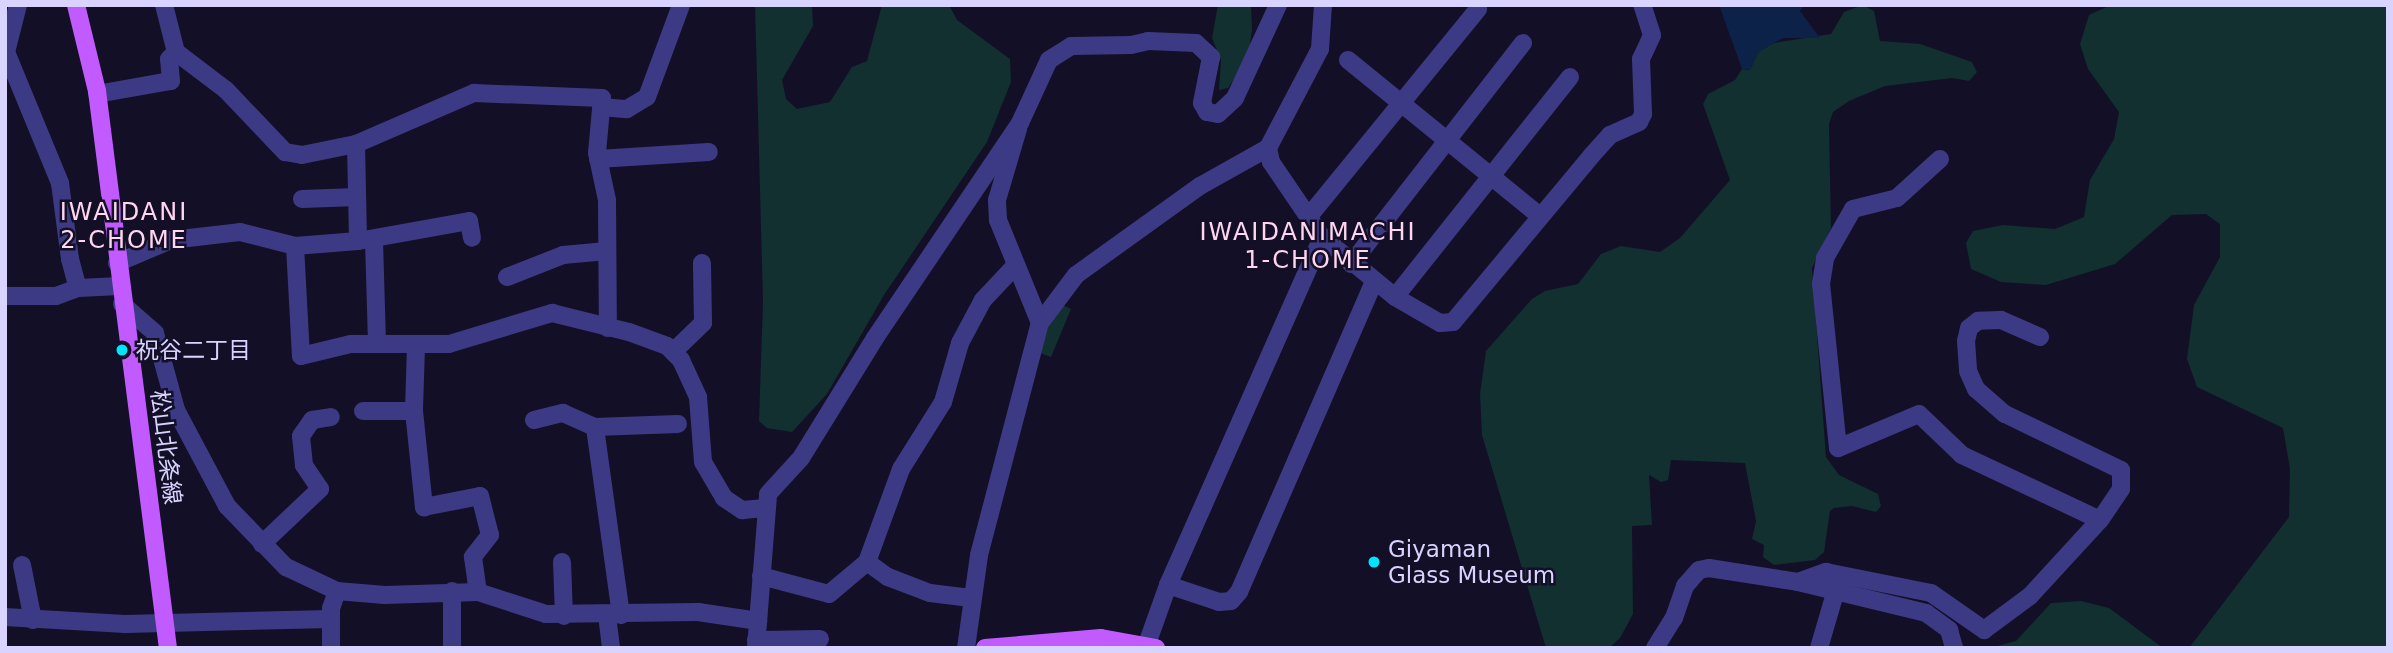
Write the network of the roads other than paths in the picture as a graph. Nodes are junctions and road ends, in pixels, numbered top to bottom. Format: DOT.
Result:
graph roads {
  1 [pos="18,5"];
  2 [pos="76,5"];
  3 [pos="681,5"];
  4 [pos="1278,5"];
  5 [pos="1323,5"];
  6 [pos="1642,5"];
  7 [pos="169,7"];
  8 [pos="1478,9"];
  9 [pos="1523,43"];
  10 [pos="6,52"];
  11 [pos="176,52"];
  12 [pos="1348,60"];
  13 [pos="1570,77"];
  14 [pos="97,94"];
  15 [pos="1401,103"];
  16 [pos="602,107"];
  17 [pos="1020,122"];
  18 [pos="1447,140"];
  19 [pos="356,144"];
  20 [pos="1268,148"];
  21 [pos="709,152"];
  22 [pos="598,159"];
  23 [pos="1940,159"];
  24 [pos="1491,176"];
  25 [pos="357,197"];
  26 [pos="302,199"];
  27 [pos="1310,215"];
  28 [pos="1541,216"];
  29 [pos="1322,237"];
  30 [pos="472,238"];
  31 [pos="366,241"];
  32 [pos="295,246"];
  33 [pos="607,251"];
  34 [pos="117,262"];
  35 [pos="702,263"];
  36 [pos="1351,264"];
  37 [pos="1014,267"];
  38 [pos="508,277"];
  39 [pos="1374,281"];
  40 [pos="78,288"];
  41 [pos="121,295"];
  42 [pos="5,296"];
  43 [pos="1395,297"];
  44 [pos="1040,323"];
  45 [pos="608,328"];
  46 [pos="2040,337"];
  47 [pos="377,344"];
  48 [pos="416,346"];
  49 [pos="673,352"];
  50 [pos="363,411"];
  51 [pos="414,411"];
  52 [pos="331,417"];
  53 [pos="534,420"];
  54 [pos="678,424"];
  55 [pos="596,427"];
  56 [pos="763,508"];
  57 [pos="2100,520"];
  58 [pos="262,544"];
  59 [pos="562,562"];
  60 [pos="867,562"];
  61 [pos="22,565"];
  62 [pos="761,576"];
  63 [pos="1798,582"];
  64 [pos="1168,585"];
  65 [pos="1836,590"];
  66 [pos="337,591"];
  67 [pos="452,591"];
  68 [pos="478,592"];
  69 [pos="971,597"];
  70 [pos="614,615"];
  71 [pos="564,616"];
  72 [pos="5,617"];
  73 [pos="331,619"];
  74 [pos="33,620"];
  75 [pos="758,621"];
  76 [pos="164,624"];
  77 [pos="820,639"];
  78 [pos="756,644"];
  79 [pos="1152,646"];
  80 [pos="167,648"];
  81 [pos="331,648"];
  82 [pos="452,648"];
  83 [pos="611,648"];
  84 [pos="966,648"];
  85 [pos="985,648"];
  86 [pos="1655,648"];
  87 [pos="1819,648"];
  88 [pos="1954,648"];
  1 -- 10 [label="street"];
  2 -- 14 [label="main road, 松山北条線"];
  3 -- 16 [label="street"];
  4 -- 17 [label="street"];
  5 -- 20 [label="street"];
  6 -- 28 [label="street"];
  7 -- 11 [label="street"];
  8 -- 15 [label="street"];
  9 -- 18 [label="street"];
  10 -- 40 [label="street"];
  11 -- 14 [label="street"];
  11 -- 19 [label="street"];
  12 -- 15 [label="street"];
  13 -- 24 [label="street"];
  14 -- 34 [label="main road, 松山北条線"];
  15 -- 18 [label="street"];
  15 -- 27 [label="street"];
  16 -- 19 [label="street"];
  16 -- 22 [label="street"];
  17 -- 37 [label="street"];
  17 -- 56 [label="street"];
  18 -- 24 [label="street"];
  18 -- 36 [label="street"];
  19 -- 25 [label="street"];
  20 -- 27 [label="street"];
  20 -- 44 [label="street"];
  21 -- 22 [label="street"];
  22 -- 33 [label="street"];
  23 -- 57 [label="street"];
  24 -- 28 [label="street"];
  24 -- 43 [label="street"];
  25 -- 26 [label="street"];
  25 -- 31 [label="street"];
  27 -- 29 [label="street"];
  28 -- 43 [label="street"];
  29 -- 36 [label="street"];
  29 -- 64 [label="street"];
  30 -- 31 [label="street"];
  31 -- 32 [label="street"];
  31 -- 47 [label="street"];
  32 -- 34 [label="street"];
  32 -- 47 [label="street"];
  33 -- 38 [label="street"];
  33 -- 45 [label="street"];
  34 -- 41 [label="main road, 松山北条線"];
  35 -- 49 [label="street"];
  36 -- 39 [label="street"];
  37 -- 44 [label="street"];
  37 -- 60 [label="street"];
  39 -- 43 [label="street"];
  39 -- 64 [label="street"];
  40 -- 41 [label="street"];
  40 -- 42 [label="street"];
  41 -- 58 [label="street"];
  41 -- 76 [label="main road, 松山北条線"];
  44 -- 69 [label="street"];
  45 -- 48 [label="street"];
  45 -- 49 [label="street"];
  46 -- 57 [label="street"];
  47 -- 48 [label="street"];
  48 -- 51 [label="street"];
  49 -- 56 [label="street"];
  50 -- 51 [label="street"];
  51 -- 68 [label="street"];
  52 -- 58 [label="street"];
  53 -- 55 [label="street"];
  54 -- 55 [label="street"];
  55 -- 70 [label="street"];
  56 -- 62 [label="street"];
  57 -- 63 [label="street"];
  58 -- 66 [label="street"];
  59 -- 71 [label="street"];
  60 -- 62 [label="street"];
  60 -- 69 [label="street"];
  61 -- 74 [label="street"];
  62 -- 75 [label="street"];
  63 -- 65 [label="street"];
  63 -- 86 [label="street"];
  64 -- 79 [label="street"];
  65 -- 87 [label="street"];
  65 -- 88 [label="street"];
  66 -- 67 [label="street"];
  66 -- 73 [label="street"];
  67 -- 68 [label="street"];
  67 -- 82 [label="street"];
  68 -- 71 [label="street"];
  69 -- 84 [label="street"];
  70 -- 71 [label="street"];
  70 -- 75 [label="street"];
  70 -- 83 [label="street"];
  72 -- 74 [label="street"];
  73 -- 76 [label="street"];
  73 -- 81 [label="street"];
  74 -- 76 [label="street"];
  75 -- 78 [label="street"];
  76 -- 80 [label="main road, 松山北条線"];
  77 -- 78 [label="street"];
  79 -- 85 [label="main road"];
}
